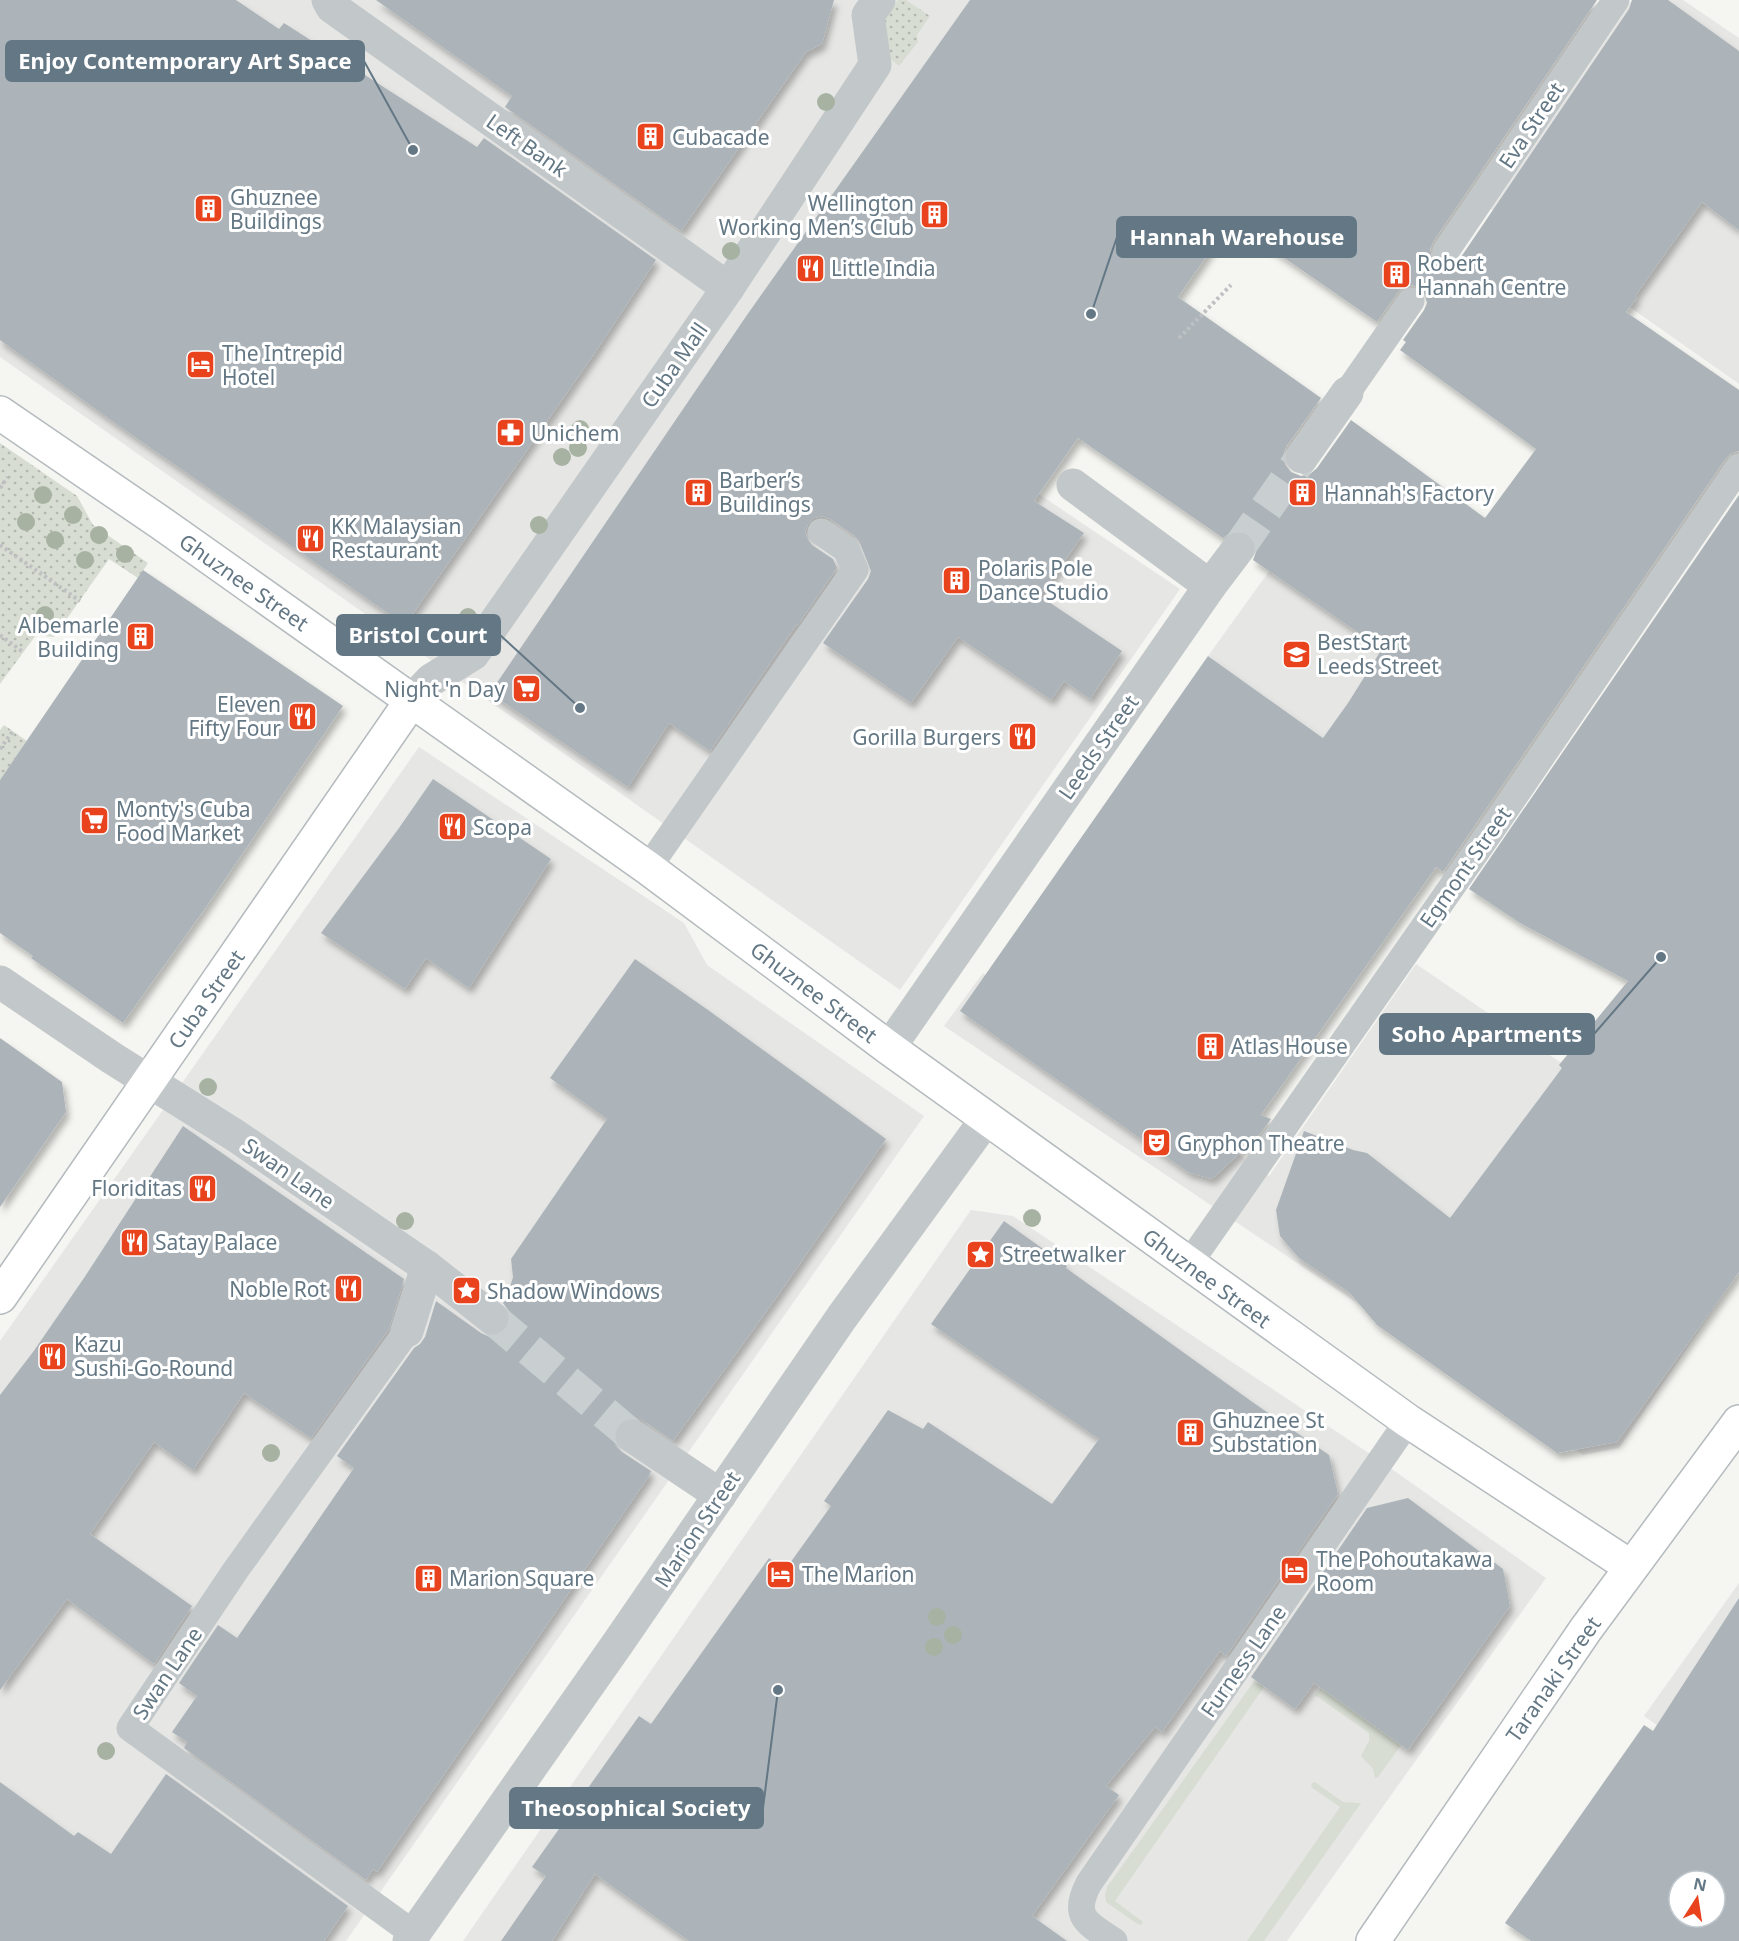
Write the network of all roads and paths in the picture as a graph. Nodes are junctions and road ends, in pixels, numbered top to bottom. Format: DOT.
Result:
graph roads {
  1 [pos="328,0"];
  2 [pos="879,0"];
  3 [pos="1616,0"];
  4 [pos="1446,251"];
  5 [pos="1231,285"];
  6 [pos="728,288"];
  7 [pos="1411,301"];
  8 [pos="1179,338"];
  9 [pos="1347,393"];
  10 [pos="0,413"];
  11 [pos="1302,457"];
  12 [pos="1739,467"];
  13 [pos="8,477"];
  14 [pos="1073,485"];
  15 [pos="0,488"];
  16 [pos="821,532"];
  17 [pos="0,545"];
  18 [pos="1238,549"];
  19 [pos="1210,586"];
  20 [pos="80,601"];
  21 [pos="0,635"];
  22 [pos="23,652"];
  23 [pos="412,700"];
  24 [pos="13,731"];
  25 [pos="0,750"];
  26 [pos="648,868"];
  27 [pos="0,982"];
  28 [pos="889,1048"];
  29 [pos="149,1082"];
  30 [pos="987,1118"];
  31 [pos="1188,1265"];
  32 [pos="427,1267"];
  33 [pos="0,1297"];
  34 [pos="492,1318"];
  35 [pos="407,1331"];
  36 [pos="1408,1421"];
  37 [pos="1739,1422"];
  38 [pos="632,1436"];
  39 [pos="720,1495"];
  40 [pos="1631,1567"];
  41 [pos="412,1937"];
  42 [pos="1114,1941"];
  43 [pos="1373,1941"];
  1 -- 6 [label="street, Left Bank"];
  2 -- 6 [label="street, Cuba Mall"];
  3 -- 4 [label="lane, Eva Street"];
  5 -- 8 [label="path"];
  6 -- 23 [label="street, Cuba Mall"];
  7 -- 9 [label="lane"];
  9 -- 11 [label="street"];
  10 -- 23 [label="main road, Ghuznee Street"];
  12 -- 31 [label="lane, Egmont Street"];
  13 -- 15 [label="path"];
  14 -- 19 [label="street"];
  16 -- 26 [label="lane"];
  17 -- 20 [label="path"];
  18 -- 19 [label="street"];
  19 -- 28 [label="street, Leeds Street"];
  21 -- 22 [label="path"];
  23 -- 26 [label="main road, Ghuznee Street"];
  23 -- 29 [label="main road, Cuba Street"];
  24 -- 25 [label="path"];
  26 -- 28 [label="main road, Ghuznee Street"];
  27 -- 29 [label="street, Swan Lane"];
  28 -- 30 [label="main road, Ghuznee Street"];
  29 -- 32 [label="street, Swan Lane"];
  29 -- 33 [label="main road, Cuba Street"];
  30 -- 31 [label="main road, Ghuznee Street"];
  30 -- 39 [label="street, Marion Street"];
  31 -- 36 [label="main road, Ghuznee Street"];
  32 -- 34 [label="street, Swan Lane"];
  32 -- 35 [label="street"];
  35 -- 41 [label="lane, Swan Lane"];
  36 -- 40 [label="main road, Ghuznee Street"];
  36 -- 42 [label="lane, Furness Lane"];
  37 -- 40 [label="main road, Taranaki Street"];
  38 -- 39 [label="street"];
  39 -- 41 [label="street, Marion Street"];
  40 -- 43 [label="main road, Taranaki Street"];
}
